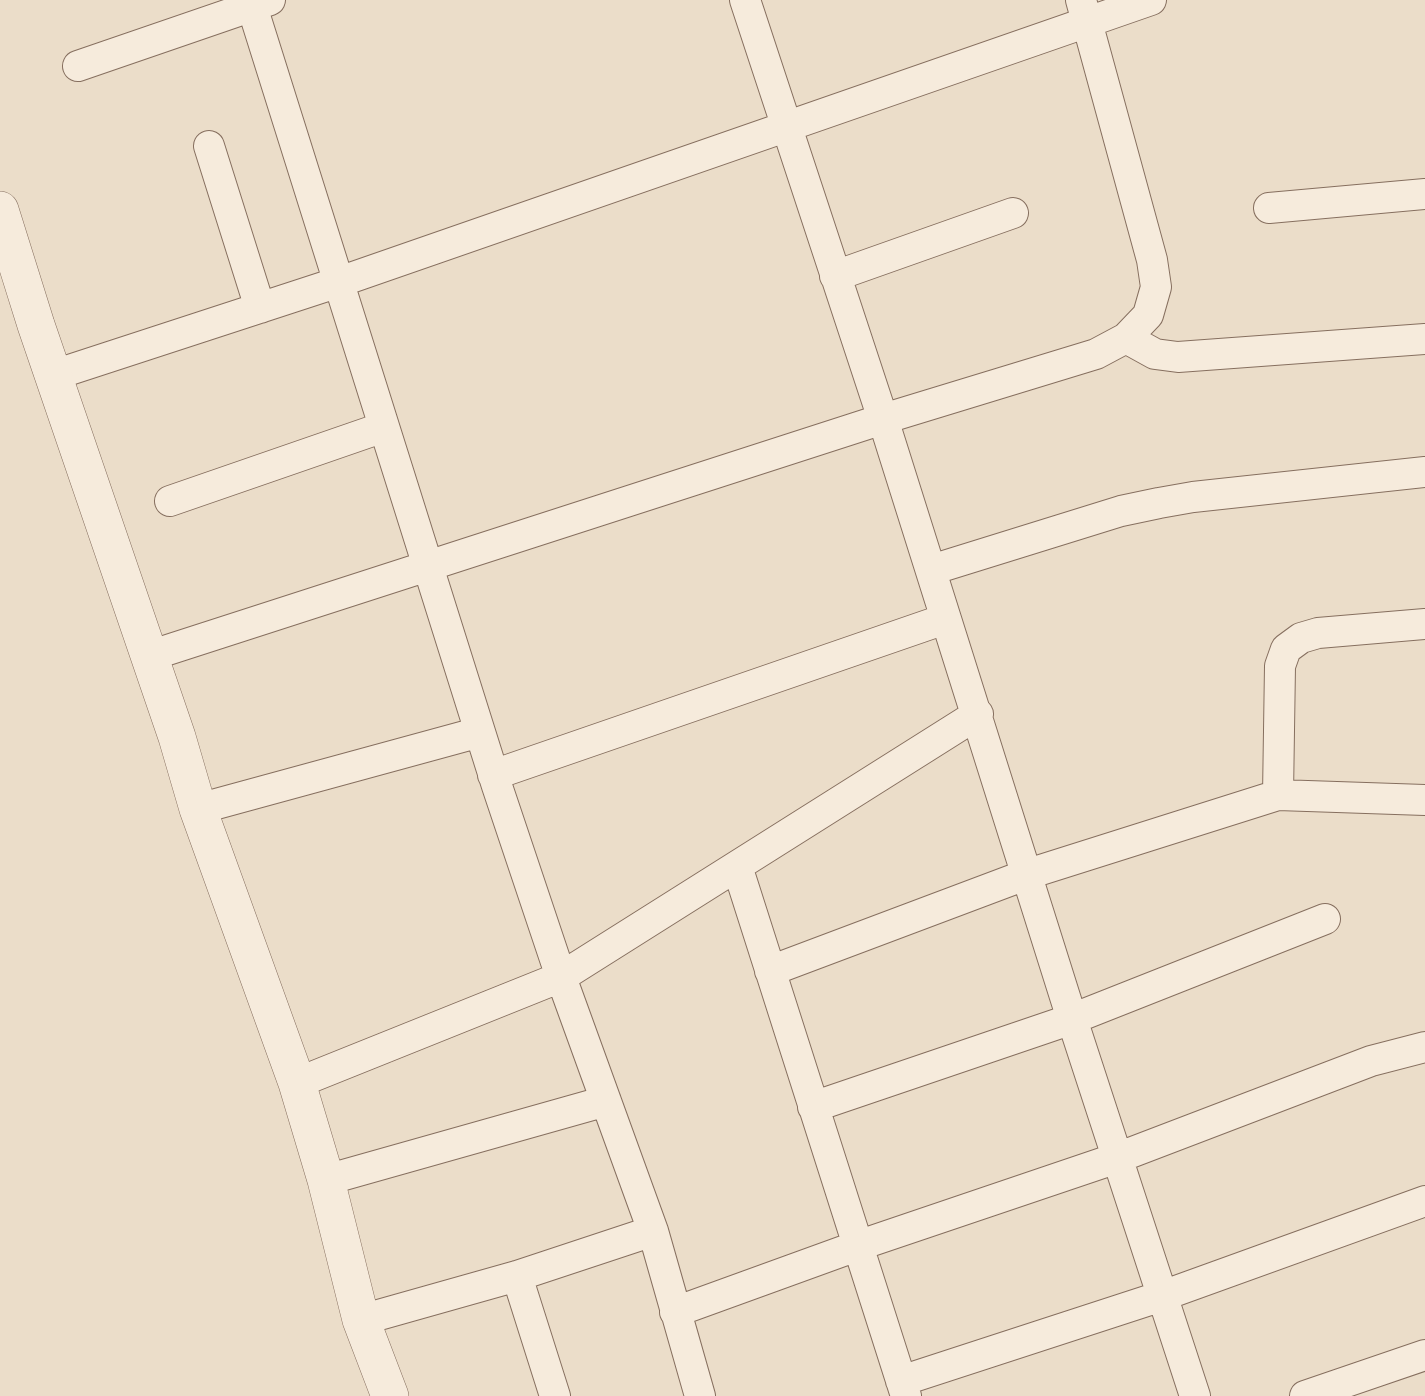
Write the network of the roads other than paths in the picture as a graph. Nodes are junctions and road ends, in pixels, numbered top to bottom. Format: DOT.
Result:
graph roads {
  1 [pos="745,0"];
  2 [pos="1151,0"];
  3 [pos="257,2"];
  4 [pos="1084,11"];
  5 [pos="78,66"];
  6 [pos="787,128"];
  7 [pos="209,146"];
  8 [pos="1425,194"];
  9 [pos="1269,208"];
  10 [pos="0,211"];
  11 [pos="1013,213"];
  12 [pos="835,276"];
  13 [pos="339,282"];
  14 [pos="260,308"];
  15 [pos="1126,338"];
  16 [pos="1425,339"];
  17 [pos="54,375"];
  18 [pos="883,419"];
  19 [pos="384,427"];
  20 [pos="1425,472"];
  21 [pos="170,501"];
  22 [pos="428,566"];
  23 [pos="931,570"];
  24 [pos="945,619"];
  25 [pos="1425,624"];
  26 [pos="149,656"];
  27 [pos="978,714"];
  28 [pos="480,732"];
  29 [pos="493,775"];
  30 [pos="1278,795"];
  31 [pos="1425,800"];
  32 [pos="198,809"];
  33 [pos="737,866"];
  34 [pos="1028,874"];
  35 [pos="1325,919"];
  36 [pos="770,971"];
  37 [pos="561,977"];
  38 [pos="1072,1019"];
  39 [pos="1425,1047"];
  40 [pos="297,1083"];
  41 [pos="606,1101"];
  42 [pos="813,1107"];
  43 [pos="1117,1158"];
  44 [pos="326,1180"];
  45 [pos="1425,1201"];
  46 [pos="653,1231"];
  47 [pos="857,1246"];
  48 [pos="517,1276"];
  49 [pos="1162,1296"];
  50 [pos="676,1312"];
  51 [pos="361,1320"];
  52 [pos="1425,1355"];
  53 [pos="904,1389"];
  54 [pos="390,1396"];
  55 [pos="555,1396"];
  56 [pos="700,1396"];
  57 [pos="1195,1396"];
  58 [pos="1305,1396"];
  1 -- 6 [label="street"];
  2 -- 4 [label="street"];
  3 -- 5 [label="street"];
  3 -- 13 [label="street"];
  4 -- 6 [label="street"];
  4 -- 15 [label="street"];
  6 -- 12 [label="street"];
  6 -- 13 [label="street"];
  7 -- 14 [label="street"];
  8 -- 9 [label="street"];
  10 -- 17 [label="street"];
  11 -- 12 [label="street"];
  12 -- 18 [label="street"];
  13 -- 14 [label="street"];
  13 -- 19 [label="street"];
  14 -- 17 [label="street"];
  15 -- 16 [label="street"];
  15 -- 18 [label="street"];
  17 -- 26 [label="street"];
  18 -- 22 [label="street"];
  18 -- 23 [label="street"];
  19 -- 21 [label="street"];
  19 -- 22 [label="street"];
  20 -- 23 [label="street"];
  22 -- 26 [label="street"];
  22 -- 28 [label="street"];
  23 -- 24 [label="street"];
  24 -- 27 [label="street"];
  24 -- 29 [label="street"];
  25 -- 30 [label="street"];
  26 -- 32 [label="street"];
  27 -- 33 [label="street"];
  27 -- 34 [label="street"];
  28 -- 29 [label="street"];
  28 -- 32 [label="street"];
  29 -- 37 [label="street"];
  30 -- 31 [label="street"];
  30 -- 34 [label="street"];
  32 -- 40 [label="street"];
  33 -- 36 [label="street"];
  33 -- 37 [label="street"];
  34 -- 36 [label="street"];
  34 -- 38 [label="street"];
  35 -- 38 [label="street"];
  36 -- 42 [label="street"];
  37 -- 40 [label="street"];
  37 -- 41 [label="street"];
  38 -- 42 [label="street"];
  38 -- 43 [label="street"];
  39 -- 43 [label="street"];
  40 -- 44 [label="street"];
  41 -- 44 [label="street"];
  41 -- 46 [label="street"];
  42 -- 47 [label="street"];
  43 -- 47 [label="street"];
  43 -- 49 [label="street"];
  44 -- 51 [label="street"];
  45 -- 49 [label="street"];
  46 -- 48 [label="street"];
  46 -- 50 [label="street"];
  47 -- 50 [label="street"];
  47 -- 53 [label="street"];
  48 -- 51 [label="street"];
  48 -- 55 [label="street"];
  49 -- 53 [label="street"];
  49 -- 57 [label="street"];
  50 -- 56 [label="street"];
  51 -- 54 [label="street"];
  52 -- 58 [label="street"];
}
